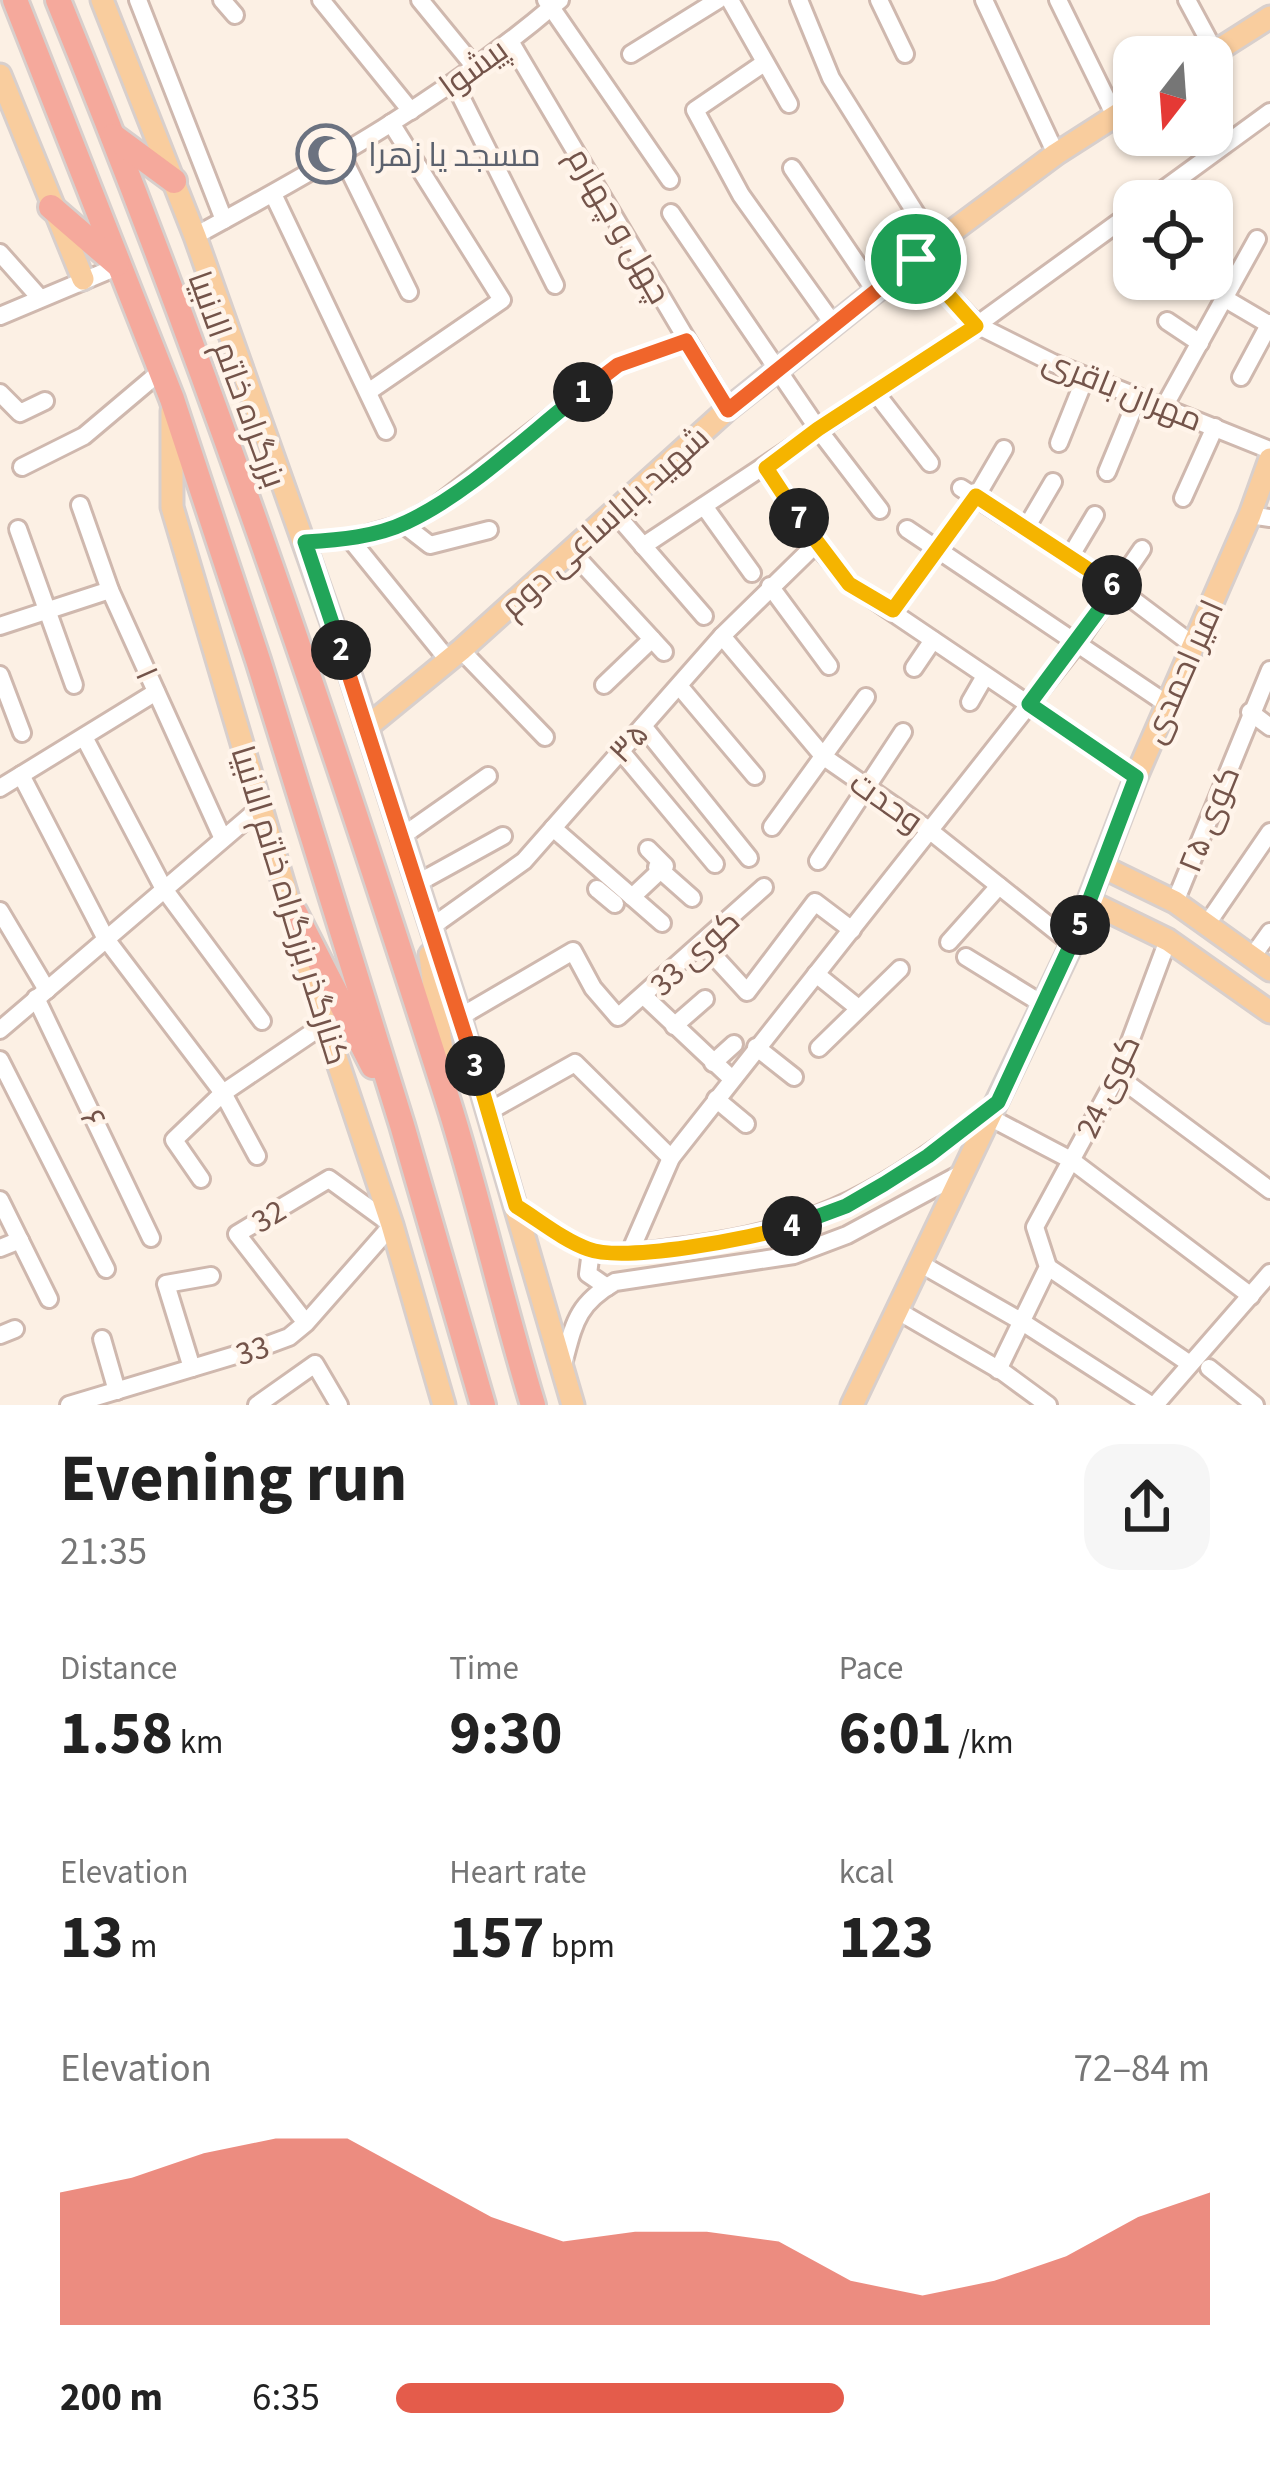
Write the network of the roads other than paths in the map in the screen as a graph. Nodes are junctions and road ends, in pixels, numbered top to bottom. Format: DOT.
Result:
graph roads {
  1 [pos="15,0"];
  2 [pos="58,0"];
  3 [pos="102,0"];
  4 [pos="138,0"];
  5 [pos="321,0"];
  6 [pos="420,0"];
  7 [pos="718,0"];
  8 [pos="730,0"];
  9 [pos="800,0"];
  10 [pos="879,0"];
  11 [pos="984,0"];
  12 [pos="1058,0"];
  13 [pos="1187,0"];
  14 [pos="553,2"];
  15 [pos="1270,17"];
  16 [pos="1203,36"];
  17 [pos="511,41"];
  18 [pos="1233,41"];
  19 [pos="905,54"];
  20 [pos="631,55"];
  21 [pos="764,64"];
  22 [pos="474,66"];
  23 [pos="0,75"];
  24 [pos="454,83"];
  25 [pos="1113,90"];
  26 [pos="789,104"];
  27 [pos="411,111"];
  28 [pos="1268,115"];
  29 [pos="1113,118"];
  30 [pos="391,123"];
  31 [pos="113,136"];
  32 [pos="340,152"];
  33 [pos="1057,154"];
  34 [pos="792,168"];
  35 [pos="670,180"];
  36 [pos="1177,180"];
  37 [pos="174,181"];
  38 [pos="273,194"];
  39 [pos="51,207"];
  40 [pos="671,212"];
  41 [pos="224,220"];
  42 [pos="1113,226"];
  43 [pos="195,236"];
  44 [pos="1257,238"];
  45 [pos="935,244"];
  46 [pos="0,253"];
  47 [pos="916,259"];
  48 [pos="118,266"];
  49 [pos="83,279"];
  50 [pos="1233,282"];
  51 [pos="555,285"];
  52 [pos="409,292"];
  53 [pos="876,292"];
  54 [pos="40,298"];
  55 [pos="1223,300"];
  56 [pos="1228,300"];
  57 [pos="0,316"];
  58 [pos="1167,321"];
  59 [pos="1270,324"];
  60 [pos="834,325"];
  61 [pos="976,326"];
  62 [pos="686,341"];
  63 [pos="1199,343"];
  64 [pos="779,368"];
  65 [pos="161,371"];
  66 [pos="1086,376"];
  67 [pos="1241,377"];
  68 [pos="368,392"];
  69 [pos="874,392"];
  70 [pos="0,393"];
  71 [pos="1138,397"];
  72 [pos="172,399"];
  73 [pos="45,401"];
  74 [pos="1164,407"];
  75 [pos="728,410"];
  76 [pos="1215,427"];
  77 [pos="818,429"];
  78 [pos="386,431"];
  79 [pos="1059,442"];
  80 [pos="1004,449"];
  81 [pos="1270,454"];
  82 [pos="930,463"];
  83 [pos="22,467"];
  84 [pos="766,468"];
  85 [pos="1107,472"];
  86 [pos="1053,482"];
  87 [pos="968,492"];
  88 [pos="1183,498"];
  89 [pos="80,505"];
  90 [pos="704,506"];
  91 [pos="880,510"];
  92 [pos="614,512"];
  93 [pos="1095,515"];
  94 [pos="1260,516"];
  95 [pos="403,524"];
  96 [pos="1026,528"];
  97 [pos="18,529"];
  98 [pos="907,529"];
  99 [pos="489,530"];
  100 [pos="350,539"];
  101 [pos="305,542"];
  102 [pos="816,544"];
  103 [pos="643,547"];
  104 [pos="938,549"];
  105 [pos="1142,549"];
  106 [pos="571,551"];
  107 [pos="1070,557"];
  108 [pos="752,573"];
  109 [pos="770,586"];
  110 [pos="1116,587"];
  111 [pos="110,590"];
  112 [pos="893,610"];
  113 [pos="46,613"];
  114 [pos="704,616"];
  115 [pos="0,626"];
  116 [pos="722,636"];
  117 [pos="933,640"];
  118 [pos="1076,645"];
  119 [pos="1193,645"];
  120 [pos="454,655"];
  121 [pos="829,667"];
  122 [pos="914,668"];
  123 [pos="1270,670"];
  124 [pos="0,675"];
  125 [pos="985,676"];
  126 [pos="74,685"];
  127 [pos="604,685"];
  128 [pos="680,687"];
  129 [pos="156,692"];
  130 [pos="866,697"];
  131 [pos="970,702"];
  132 [pos="1029,704"];
  133 [pos="1167,704"];
  134 [pos="1250,712"];
  135 [pos="643,726"];
  136 [pos="367,727"];
  137 [pos="1270,727"];
  138 [pos="903,732"];
  139 [pos="22,733"];
  140 [pos="84,737"];
  141 [pos="545,737"];
  142 [pos="619,749"];
  143 [pos="824,757"];
  144 [pos="21,775"];
  145 [pos="488,776"];
  146 [pos="755,776"];
  147 [pos="1136,777"];
  148 [pos="866,786"];
  149 [pos="0,788"];
  150 [pos="262,806"];
  151 [pos="553,827"];
  152 [pos="772,827"];
  153 [pos="928,830"];
  154 [pos="1270,832"];
  155 [pos="503,836"];
  156 [pos="401,837"];
  157 [pos="223,839"];
  158 [pos="749,859"];
  159 [pos="818,861"];
  160 [pos="715,864"];
  161 [pos="1103,867"];
  162 [pos="416,884"];
  163 [pos="764,886"];
  164 [pos="998,886"];
  165 [pos="597,889"];
  166 [pos="164,890"];
  167 [pos="692,898"];
  168 [pos="621,900"];
  169 [pos="1090,902"];
  170 [pos="1175,902"];
  171 [pos="0,911"];
  172 [pos="295,913"];
  173 [pos="427,920"];
  174 [pos="662,923"];
  175 [pos="1207,924"];
  176 [pos="852,930"];
  177 [pos="1270,932"];
  178 [pos="106,939"];
  179 [pos="1168,940"];
  180 [pos="949,942"];
  181 [pos="703,944"];
  182 [pos="1072,944"];
  183 [pos="966,957"];
  184 [pos="1261,963"];
  185 [pos="901,968"];
  186 [pos="816,974"];
  187 [pos="42,994"];
  188 [pos="645,997"];
  189 [pos="705,999"];
  190 [pos="1044,1005"];
  191 [pos="857,1007"];
  192 [pos="1270,1012"];
  193 [pos="460,1017"];
  194 [pos="262,1021"];
  195 [pos="325,1024"];
  196 [pos="674,1026"];
  197 [pos="0,1030"];
  198 [pos="734,1043"];
  199 [pos="756,1047"];
  200 [pos="819,1048"];
  201 [pos="0,1060"];
  202 [pos="712,1063"];
  203 [pos="1117,1076"];
  204 [pos="794,1077"];
  205 [pos="731,1078"];
  206 [pos="223,1093"];
  207 [pos="716,1099"];
  208 [pos="448,1103"];
  209 [pos="994,1110"];
  210 [pos="488,1112"];
  211 [pos="402,1124"];
  212 [pos="746,1124"];
  213 [pos="257,1156"];
  214 [pos="670,1158"];
  215 [pos="1071,1160"];
  216 [pos="962,1173"];
  217 [pos="201,1179"];
  218 [pos="1270,1190"];
  219 [pos="0,1199"];
  220 [pos="516,1206"];
  221 [pos="392,1225"];
  222 [pos="151,1238"];
  223 [pos="20,1240"];
  224 [pos="0,1248"];
  225 [pos="591,1251"];
  226 [pos="630,1252"];
  227 [pos="921,1264"];
  228 [pos="1048,1267"];
  229 [pos="106,1269"];
  230 [pos="1270,1274"];
  231 [pos="211,1276"];
  232 [pos="607,1287"];
  233 [pos="1251,1296"];
  234 [pos="49,1299"];
  235 [pos="898,1311"];
  236 [pos="1019,1320"];
  237 [pos="306,1323"];
  238 [pos="102,1339"];
  239 [pos="1200,1366"];
  240 [pos="192,1368"];
  241 [pos="562,1368"];
  242 [pos="998,1370"];
  243 [pos="117,1390"];
  244 [pos="531,1401"];
  245 [pos="263,1403"];
  246 [pos="1161,1403"];
  247 [pos="69,1405"];
  248 [pos="339,1405"];
  249 [pos="444,1405"];
  250 [pos="482,1405"];
  251 [pos="498,1405"];
  252 [pos="573,1405"];
  253 [pos="852,1405"];
  254 [pos="1048,1405"];
  255 [pos="1255,1405"];
  1 -- 48 [label="highway, بزرگراه خاتم الانبیا"];
  2 -- 31 [label="highway, بزرگراه خاتم الانبیا"];
  3 -- 37 [label="main road"];
  4 -- 41 [label="street"];
  5 -- 27 [label="street"];
  6 -- 22 [label="street"];
  7 -- 20 [label="street"];
  8 -- 21 [label="street"];
  9 -- 45 [label="street"];
  10 -- 19 [label="street"];
  11 -- 33 [label="street"];
  12 -- 25 [label="street"];
  13 -- 16 [label="street"];
  14 -- 17 [label="street, پیشوا"];
  14 -- 35 [label="street"];
  15 -- 18 [label="main road"];
  17 -- 22 [label="street, پیشوا"];
  17 -- 62 [label="street, چهل و چهارم"];
  21 -- 26 [label="street"];
  21 -- 60 [label="street"];
  22 -- 24 [label="street, پیشوا"];
  23 -- 39 [label="main road"];
  24 -- 27 [label="street, پیشوا"];
  24 -- 51 [label="street"];
  27 -- 30 [label="street, پیشوا"];
  28 -- 36 [label="street"];
  29 -- 33 [label="main road, شهید باباساعی دوم"];
  30 -- 32 [label="street, پیشوا"];
  30 -- 68 [label="street"];
  31 -- 37 [label="highway"];
  31 -- 208 [label="highway, بزرگراه خاتم الانبیا"];
  32 -- 38 [label="street, پیشوا"];
  32 -- 52 [label="street"];
  33 -- 45 [label="main road, شهید باباساعی دوم"];
  34 -- 53 [label="street"];
  37 -- 43 [label="main road"];
  38 -- 41 [label="street, پیشوا"];
  38 -- 68 [label="street"];
  39 -- 48 [label="highway"];
  39 -- 49 [label="main road"];
  40 -- 64 [label="street"];
  41 -- 43 [label="street, پیشوا"];
  42 -- 61 [label="street"];
  43 -- 101 [label="main road"];
  44 -- 50 [label="street"];
  45 -- 47 [label="main road, شهید باباساعی دوم"];
  46 -- 54 [label="street"];
  47 -- 53 [label="main road, شهید باباساعی دوم"];
  47 -- 61 [label="street"];
  48 -- 49 [label="street"];
  48 -- 65 [label="highway, بزرگراه خاتم الانبیا"];
  49 -- 54 [label="street"];
  53 -- 60 [label="main road, شهید باباساعی دوم"];
  54 -- 57 [label="street"];
  55 -- 63 [label="street"];
  56 -- 59 [label="street"];
  58 -- 63 [label="street"];
  59 -- 67 [label="street"];
  60 -- 64 [label="main road, شهید باباساعی دوم"];
  61 -- 66 [label="street, مهران باقری"];
  61 -- 69 [label="street"];
  62 -- 75 [label="street, چهل و چهارم"];
  62 -- 95 [label="street"];
  63 -- 74 [label="street"];
  64 -- 75 [label="main road, شهید باباساعی دوم"];
  64 -- 77 [label="street"];
  65 -- 72 [label="highway, بزرگراه خاتم الانبیا"];
  65 -- 83 [label="street"];
  66 -- 71 [label="street, مهران باقری"];
  66 -- 79 [label="street"];
  68 -- 78 [label="street"];
  69 -- 77 [label="street"];
  69 -- 82 [label="street"];
  70 -- 73 [label="street"];
  71 -- 74 [label="street, مهران باقری"];
  71 -- 85 [label="street"];
  72 -- 150 [label="main road, کنارگذر بزرگراه خاتم الانبیا"];
  72 -- 211 [label="highway, بزرگراه خاتم الانبیا"];
  74 -- 76 [label="street, مهران باقری"];
  75 -- 92 [label="main road, شهید باباساعی دوم"];
  76 -- 81 [label="street, مهران باقری"];
  76 -- 88 [label="street"];
  77 -- 84 [label="street"];
  77 -- 91 [label="street"];
  80 -- 87 [label="street"];
  81 -- 94 [label="main road, امیر احمدی"];
  84 -- 90 [label="street"];
  84 -- 102 [label="street"];
  86 -- 96 [label="street"];
  87 -- 96 [label="street"];
  87 -- 104 [label="street"];
  89 -- 111 [label="street, ۱"];
  90 -- 103 [label="street"];
  90 -- 108 [label="street"];
  92 -- 103 [label="street"];
  92 -- 106 [label="main road, شهید باباساعی دوم"];
  93 -- 107 [label="street"];
  94 -- 119 [label="main road, امیر احمدی"];
  95 -- 99 [label="street"];
  95 -- 100 [label="street"];
  96 -- 107 [label="street"];
  97 -- 113 [label="street"];
  98 -- 104 [label="street"];
  100 -- 101 [label="street"];
  100 -- 120 [label="street"];
  101 -- 136 [label="main road"];
  102 -- 109 [label="street, ۳۵"];
  102 -- 112 [label="street"];
  103 -- 114 [label="street"];
  104 -- 112 [label="street"];
  104 -- 118 [label="street"];
  105 -- 110 [label="street"];
  106 -- 120 [label="main road, شهید باباساعی دوم"];
  106 -- 127 [label="street"];
  107 -- 110 [label="street"];
  109 -- 116 [label="street, ۳۵"];
  109 -- 121 [label="street"];
  110 -- 118 [label="street"];
  110 -- 119 [label="street"];
  111 -- 113 [label="street"];
  111 -- 129 [label="street, ۱"];
  112 -- 117 [label="street"];
  113 -- 115 [label="street"];
  113 -- 126 [label="street"];
  116 -- 128 [label="street, ۳۵"];
  116 -- 143 [label="street, وحدت"];
  117 -- 122 [label="street"];
  117 -- 125 [label="street"];
  118 -- 132 [label="street"];
  118 -- 133 [label="street"];
  119 -- 133 [label="main road, امیر احمدی"];
  120 -- 136 [label="main road, شهید باباساعی دوم"];
  120 -- 141 [label="street"];
  123 -- 134 [label="street, کوی ۲۵"];
  124 -- 139 [label="street"];
  125 -- 131 [label="street"];
  125 -- 132 [label="street"];
  128 -- 135 [label="street, ۳۵"];
  128 -- 146 [label="street"];
  129 -- 140 [label="street"];
  129 -- 157 [label="street, ۱"];
  130 -- 143 [label="street"];
  132 -- 147 [label="street"];
  132 -- 153 [label="street"];
  133 -- 147 [label="main road, امیر احمدی"];
  134 -- 137 [label="street"];
  134 -- 170 [label="street, کوی ۲۵"];
  135 -- 142 [label="street, ۳۵"];
  135 -- 158 [label="street"];
  136 -- 156 [label="main road"];
  138 -- 148 [label="street"];
  140 -- 144 [label="street"];
  140 -- 166 [label="street"];
  142 -- 151 [label="street, ۳۵"];
  142 -- 160 [label="street"];
  143 -- 148 [label="street, وحدت"];
  143 -- 152 [label="street"];
  144 -- 149 [label="street"];
  144 -- 178 [label="street"];
  145 -- 156 [label="street"];
  147 -- 161 [label="main road, امیر احمدی"];
  148 -- 153 [label="street, وحدت"];
  148 -- 159 [label="street"];
  150 -- 157 [label="street"];
  150 -- 172 [label="main road, کنارگذر بزرگراه خاتم الانبیا"];
  151 -- 168 [label="street"];
  151 -- 173 [label="street, ۳۵"];
  153 -- 164 [label="street, وحدت"];
  153 -- 176 [label="street"];
  154 -- 175 [label="street"];
  155 -- 162 [label="street"];
  156 -- 162 [label="main road"];
  157 -- 166 [label="street"];
  161 -- 169 [label="main road, امیر احمدی"];
  161 -- 170 [label="main road"];
  162 -- 173 [label="main road"];
  163 -- 181 [label="street, کوی 33"];
  164 -- 180 [label="street"];
  164 -- 182 [label="street, وحدت"];
  165 -- 168 [label="street"];
  166 -- 178 [label="street"];
  166 -- 194 [label="street"];
  167 -- 168 [label="street"];
  168 -- 174 [label="street"];
  169 -- 179 [label="main road"];
  169 -- 182 [label="main road, امیر احمدی"];
  170 -- 175 [label="main road"];
  171 -- 187 [label="street, ۶"];
  172 -- 195 [label="main road, کنارگذر بزرگراه خاتم الانبیا"];
  172 -- 211 [label="highway"];
  173 -- 193 [label="main road"];
  173 -- 208 [label="main road"];
  175 -- 184 [label="main road"];
  176 -- 181 [label="street"];
  176 -- 186 [label="street"];
  177 -- 184 [label="street"];
  178 -- 187 [label="street"];
  178 -- 206 [label="street"];
  179 -- 192 [label="main road"];
  179 -- 203 [label="street, کوی 24"];
  181 -- 188 [label="street, کوی 33"];
  182 -- 190 [label="main road, امیر احمدی"];
  183 -- 190 [label="street"];
  185 -- 191 [label="street"];
  186 -- 191 [label="street"];
  186 -- 199 [label="street"];
  187 -- 197 [label="street"];
  187 -- 222 [label="street, ۶"];
  188 -- 193 [label="street, کوی 33"];
  188 -- 196 [label="street"];
  189 -- 196 [label="street"];
  190 -- 209 [label="main road, امیر احمدی"];
  191 -- 200 [label="street"];
  193 -- 210 [label="main road"];
  195 -- 206 [label="street"];
  195 -- 221 [label="main road, کنارگذر بزرگراه خاتم الانبیا"];
  196 -- 202 [label="street"];
  198 -- 202 [label="street"];
  199 -- 204 [label="street"];
  199 -- 205 [label="street"];
  201 -- 229 [label="street"];
  202 -- 205 [label="street"];
  203 -- 215 [label="street, کوی 24"];
  203 -- 218 [label="street"];
  205 -- 207 [label="street"];
  206 -- 213 [label="street"];
  206 -- 217 [label="street"];
  207 -- 212 [label="street"];
  207 -- 214 [label="street"];
  208 -- 244 [label="highway, بزرگراه خاتم الانبیا"];
  209 -- 215 [label="street"];
  209 -- 216 [label="main road, امیر احمدی"];
  209 -- 226 [label="street"];
  210 -- 214 [label="street"];
  210 -- 220 [label="main road"];
  211 -- 250 [label="highway, بزرگراه خاتم الانبیا"];
  214 -- 226 [label="street"];
  215 -- 228 [label="street, کوی 24"];
  215 -- 233 [label="street"];
  216 -- 227 [label="main road, امیر احمدی"];
  216 -- 232 [label="street"];
  219 -- 223 [label="street"];
  220 -- 225 [label="street"];
  220 -- 241 [label="main road"];
  221 -- 237 [label="street, 33"];
  221 -- 237 [label="street, 32"];
  221 -- 249 [label="main road, کنارگذر بزرگراه خاتم الانبیا"];
  223 -- 224 [label="street"];
  223 -- 234 [label="street"];
  225 -- 226 [label="street"];
  225 -- 232 [label="street"];
  227 -- 235 [label="main road, امیر احمدی"];
  227 -- 236 [label="street"];
  228 -- 236 [label="street"];
  228 -- 239 [label="street"];
  230 -- 233 [label="street"];
  231 -- 240 [label="street"];
  232 -- 241 [label="street"];
  233 -- 239 [label="street"];
  235 -- 242 [label="street"];
  235 -- 253 [label="main road, امیر احمدی"];
  236 -- 242 [label="street"];
  236 -- 246 [label="street"];
  237 -- 240 [label="street, 33"];
  238 -- 243 [label="street"];
  239 -- 246 [label="street"];
  239 -- 255 [label="street"];
  240 -- 243 [label="street, 33"];
  241 -- 252 [label="main road"];
  242 -- 254 [label="street"];
  243 -- 247 [label="street, 33"];
  244 -- 251 [label="highway"];
  245 -- 248 [label="street"];
}
